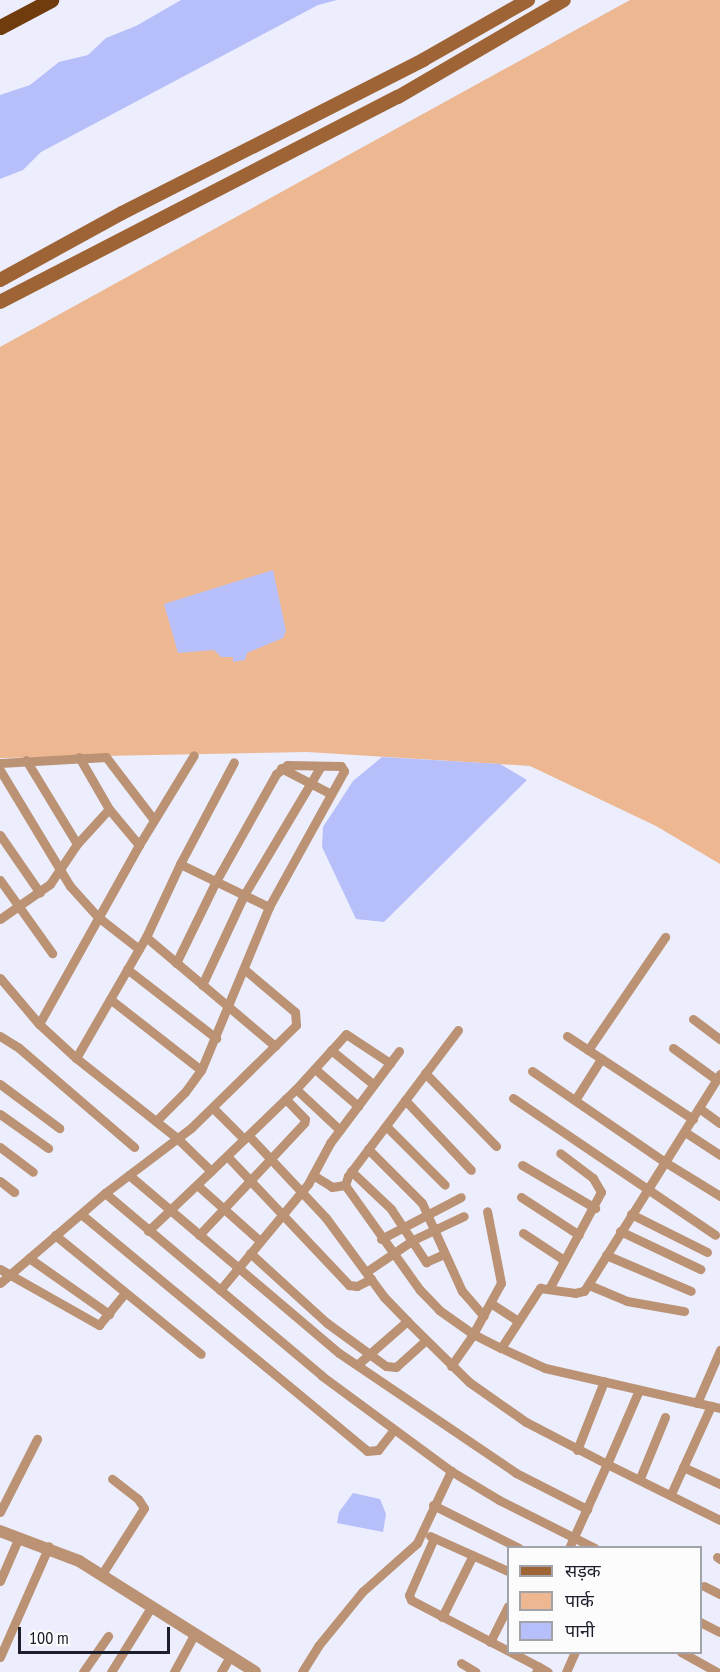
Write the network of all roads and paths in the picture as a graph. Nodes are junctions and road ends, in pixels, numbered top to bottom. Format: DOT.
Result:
graph roads {
  1 [pos="51,0"];
  2 [pos="528,0"];
  3 [pos="564,0"];
  4 [pos="0,27"];
  5 [pos="0,280"];
  6 [pos="0,302"];
  7 [pos="194,755"];
  8 [pos="79,758"];
  9 [pos="26,760"];
  10 [pos="234,762"];
  11 [pos="0,763"];
  12 [pos="321,766"];
  13 [pos="281,768"];
  14 [pos="0,770"];
  15 [pos="311,783"];
  16 [pos="331,794"];
  17 [pos="109,809"];
  18 [pos="154,820"];
  19 [pos="0,835"];
  20 [pos="76,844"];
  21 [pos="139,845"];
  22 [pos="180,864"];
  23 [pos="60,872"];
  24 [pos="0,880"];
  25 [pos="216,881"];
  26 [pos="40,893"];
  27 [pos="244,895"];
  28 [pos="19,907"];
  29 [pos="269,907"];
  30 [pos="98,917"];
  31 [pos="0,919"];
  32 [pos="146,937"];
  33 [pos="665,937"];
  34 [pos="139,949"];
  35 [pos="52,953"];
  36 [pos="176,963"];
  37 [pos="127,969"];
  38 [pos="244,969"];
  39 [pos="0,978"];
  40 [pos="202,985"];
  41 [pos="110,999"];
  42 [pos="231,1006"];
  43 [pos="693,1019"];
  44 [pos="39,1024"];
  45 [pos="458,1030"];
  46 [pos="0,1036"];
  47 [pos="567,1036"];
  48 [pos="216,1038"];
  49 [pos="720,1039"];
  50 [pos="275,1046"];
  51 [pos="673,1048"];
  52 [pos="331,1050"];
  53 [pos="588,1050"];
  54 [pos="399,1051"];
  55 [pos="76,1058"];
  56 [pos="602,1059"];
  57 [pos="390,1063"];
  58 [pos="315,1069"];
  59 [pos="201,1070"];
  60 [pos="532,1071"];
  61 [pos="425,1073"];
  62 [pos="718,1077"];
  63 [pos="0,1084"];
  64 [pos="373,1084"];
  65 [pos="296,1089"];
  66 [pos="513,1098"];
  67 [pos="286,1099"];
  68 [pos="405,1100"];
  69 [pos="575,1100"];
  70 [pos="358,1106"];
  71 [pos="213,1108"];
  72 [pos="699,1108"];
  73 [pos="0,1114"];
  74 [pos="693,1119"];
  75 [pos="158,1123"];
  76 [pos="720,1124"];
  77 [pos="386,1126"];
  78 [pos="59,1128"];
  79 [pos="340,1130"];
  80 [pos="685,1132"];
  81 [pos="177,1138"];
  82 [pos="247,1138"];
  83 [pos="496,1146"];
  84 [pos="0,1147"];
  85 [pos="134,1147"];
  86 [pos="48,1148"];
  87 [pos="368,1149"];
  88 [pos="560,1153"];
  89 [pos="720,1155"];
  90 [pos="228,1156"];
  91 [pos="271,1160"];
  92 [pos="664,1162"];
  93 [pos="522,1165"];
  94 [pos="471,1170"];
  95 [pos="211,1171"];
  96 [pos="351,1171"];
  97 [pos="33,1172"];
  98 [pos="129,1175"];
  99 [pos="313,1175"];
  100 [pos="252,1180"];
  101 [pos="0,1181"];
  102 [pos="197,1185"];
  103 [pos="345,1185"];
  104 [pos="445,1185"];
  105 [pos="645,1190"];
  106 [pos="14,1192"];
  107 [pos="302,1192"];
  108 [pos="105,1193"];
  109 [pos="720,1196"];
  110 [pos="461,1197"];
  111 [pos="521,1197"];
  112 [pos="595,1208"];
  113 [pos="224,1209"];
  114 [pos="169,1211"];
  115 [pos="487,1211"];
  116 [pos="284,1213"];
  117 [pos="81,1214"];
  118 [pos="631,1214"];
  119 [pos="428,1215"];
  120 [pos="464,1216"];
  121 [pos="405,1227"];
  122 [pos="434,1229"];
  123 [pos="148,1231"];
  124 [pos="620,1231"];
  125 [pos="523,1233"];
  126 [pos="579,1234"];
  127 [pos="55,1235"];
  128 [pos="199,1235"];
  129 [pos="715,1235"];
  130 [pos="381,1239"];
  131 [pos="260,1240"];
  132 [pos="413,1240"];
  133 [pos="707,1252"];
  134 [pos="250,1253"];
  135 [pos="392,1254"];
  136 [pos="444,1254"];
  137 [pos="606,1255"];
  138 [pos="29,1258"];
  139 [pos="564,1260"];
  140 [pos="238,1267"];
  141 [pos="700,1269"];
  142 [pos="4,1272"];
  143 [pos="368,1276"];
  144 [pos="0,1283"];
  145 [pos="589,1285"];
  146 [pos="550,1287"];
  147 [pos="220,1290"];
  148 [pos="691,1291"];
  149 [pos="125,1293"];
  150 [pos="492,1304"];
  151 [pos="684,1311"];
  152 [pos="109,1314"];
  153 [pos="484,1316"];
  154 [pos="407,1321"];
  155 [pos="518,1321"];
  156 [pos="473,1334"];
  157 [pos="426,1340"];
  158 [pos="501,1348"];
  159 [pos="720,1350"];
  160 [pos="201,1354"];
  161 [pos="369,1354"];
  162 [pos="357,1365"];
  163 [pos="451,1366"];
  164 [pos="603,1381"];
  165 [pos="639,1390"];
  166 [pos="697,1403"];
  167 [pos="716,1407"];
  168 [pos="665,1417"];
  169 [pos="393,1431"];
  170 [pos="37,1439"];
  171 [pos="577,1450"];
  172 [pos="607,1464"];
  173 [pos="683,1467"];
  174 [pos="451,1471"];
  175 [pos="640,1478"];
  176 [pos="112,1479"];
  177 [pos="718,1479"];
  178 [pos="671,1494"];
  179 [pos="433,1504"];
  180 [pos="587,1509"];
  181 [pos="0,1512"];
  182 [pos="720,1519"];
  183 [pos="0,1531"];
  184 [pos="422,1533"];
  185 [pos="19,1537"];
  186 [pos="434,1538"];
  187 [pos="574,1538"];
  188 [pos="49,1546"];
  189 [pos="515,1546"];
  190 [pos="570,1546"];
  191 [pos="591,1546"];
  192 [pos="473,1555"];
  193 [pos="507,1571"];
  194 [pos="102,1574"];
  195 [pos="0,1581"];
  196 [pos="704,1586"];
  197 [pos="720,1594"];
  198 [pos="152,1606"];
  199 [pos="507,1608"];
  200 [pos="442,1617"];
  201 [pos="702,1623"];
  202 [pos="720,1632"];
  203 [pos="195,1633"];
  204 [pos="108,1636"];
  205 [pos="490,1642"];
  206 [pos="507,1650"];
  207 [pos="516,1654"];
  208 [pos="575,1654"];
  209 [pos="683,1654"];
  210 [pos="231,1656"];
  211 [pos="0,1657"];
  212 [pos="461,1663"];
  213 [pos="538,1670"];
  214 [pos="113,1671"];
  215 [pos="83,1672"];
  216 [pos="174,1672"];
  217 [pos="221,1672"];
  218 [pos="255,1672"];
  219 [pos="302,1672"];
  220 [pos="476,1672"];
  221 [pos="548,1672"];
  222 [pos="566,1672"];
  223 [pos="717,1672"];
  1 -- 4 [label="highway"];
  2 -- 5 [label="main road"];
  3 -- 6 [label="main road"];
  7 -- 18 [label="street"];
  8 -- 9 [label="street"];
  8 -- 17 [label="street"];
  8 -- 18 [label="street"];
  9 -- 11 [label="street"];
  9 -- 20 [label="street"];
  10 -- 22 [label="street"];
  12 -- 13 [label="street"];
  12 -- 15 [label="street"];
  12 -- 16 [label="street"];
  13 -- 15 [label="street"];
  13 -- 25 [label="street"];
  14 -- 23 [label="street"];
  15 -- 16 [label="street"];
  15 -- 27 [label="street"];
  16 -- 29 [label="street"];
  17 -- 20 [label="street"];
  17 -- 21 [label="street"];
  18 -- 21 [label="street"];
  19 -- 26 [label="street"];
  20 -- 23 [label="street"];
  21 -- 30 [label="street"];
  22 -- 25 [label="street"];
  22 -- 32 [label="street"];
  23 -- 26 [label="street"];
  23 -- 30 [label="street"];
  24 -- 28 [label="street"];
  25 -- 27 [label="street"];
  25 -- 36 [label="street"];
  26 -- 28 [label="street"];
  27 -- 29 [label="street"];
  27 -- 40 [label="street"];
  28 -- 31 [label="street"];
  28 -- 35 [label="street"];
  29 -- 38 [label="street"];
  30 -- 34 [label="street"];
  30 -- 44 [label="street"];
  32 -- 34 [label="street"];
  32 -- 36 [label="street"];
  33 -- 53 [label="street"];
  34 -- 37 [label="street"];
  36 -- 40 [label="street"];
  37 -- 41 [label="street"];
  37 -- 48 [label="street"];
  38 -- 42 [label="street"];
  38 -- 50 [label="street"];
  39 -- 44 [label="street"];
  40 -- 42 [label="street"];
  41 -- 55 [label="street"];
  41 -- 59 [label="street"];
  42 -- 48 [label="street"];
  42 -- 50 [label="street"];
  43 -- 49 [label="street"];
  44 -- 55 [label="street"];
  45 -- 61 [label="street"];
  46 -- 85 [label="street"];
  47 -- 53 [label="street"];
  48 -- 59 [label="street"];
  50 -- 71 [label="street"];
  51 -- 62 [label="street"];
  52 -- 57 [label="street"];
  52 -- 58 [label="street"];
  52 -- 64 [label="street"];
  53 -- 56 [label="street"];
  54 -- 57 [label="street"];
  55 -- 75 [label="street"];
  56 -- 69 [label="street"];
  56 -- 74 [label="street"];
  57 -- 64 [label="street"];
  58 -- 65 [label="street"];
  58 -- 70 [label="street"];
  59 -- 75 [label="street"];
  60 -- 69 [label="street"];
  61 -- 68 [label="street"];
  61 -- 83 [label="street"];
  62 -- 72 [label="street"];
  63 -- 78 [label="street"];
  64 -- 70 [label="street"];
  65 -- 67 [label="street"];
  65 -- 79 [label="street"];
  66 -- 105 [label="street"];
  67 -- 82 [label="street"];
  67 -- 91 [label="street"];
  68 -- 77 [label="street"];
  68 -- 94 [label="street"];
  69 -- 92 [label="street"];
  70 -- 79 [label="street"];
  71 -- 81 [label="street"];
  71 -- 82 [label="street"];
  72 -- 74 [label="street"];
  72 -- 76 [label="street"];
  73 -- 86 [label="street"];
  74 -- 80 [label="street"];
  75 -- 81 [label="street"];
  77 -- 87 [label="street"];
  77 -- 104 [label="street"];
  79 -- 99 [label="street"];
  80 -- 89 [label="street"];
  80 -- 92 [label="street"];
  81 -- 95 [label="street"];
  81 -- 98 [label="street"];
  82 -- 90 [label="street"];
  82 -- 91 [label="street"];
  84 -- 97 [label="street"];
  87 -- 96 [label="street"];
  87 -- 119 [label="street"];
  88 -- 112 [label="street"];
  90 -- 95 [label="street"];
  90 -- 100 [label="street"];
  91 -- 100 [label="street"];
  91 -- 107 [label="street"];
  92 -- 105 [label="street"];
  92 -- 109 [label="street"];
  93 -- 112 [label="street"];
  95 -- 102 [label="street"];
  96 -- 103 [label="street"];
  96 -- 121 [label="street"];
  98 -- 108 [label="street"];
  98 -- 114 [label="street"];
  99 -- 103 [label="street"];
  99 -- 107 [label="street"];
  100 -- 113 [label="street"];
  100 -- 116 [label="street"];
  101 -- 106 [label="street"];
  102 -- 113 [label="street"];
  102 -- 114 [label="street"];
  103 -- 130 [label="street"];
  105 -- 118 [label="street"];
  105 -- 129 [label="street"];
  107 -- 116 [label="street"];
  107 -- 143 [label="street"];
  108 -- 117 [label="street"];
  108 -- 123 [label="street"];
  110 -- 119 [label="street"];
  111 -- 126 [label="street"];
  112 -- 126 [label="street"];
  113 -- 128 [label="street"];
  113 -- 131 [label="street"];
  114 -- 123 [label="street"];
  114 -- 128 [label="street"];
  115 -- 150 [label="street"];
  116 -- 131 [label="street"];
  116 -- 143 [label="street"];
  117 -- 127 [label="street"];
  117 -- 169 [label="street"];
  118 -- 124 [label="street"];
  118 -- 133 [label="street"];
  119 -- 121 [label="street"];
  119 -- 122 [label="street"];
  120 -- 122 [label="street"];
  121 -- 130 [label="street"];
  121 -- 132 [label="street"];
  122 -- 132 [label="street"];
  122 -- 136 [label="street"];
  123 -- 147 [label="street"];
  124 -- 137 [label="street"];
  124 -- 141 [label="street"];
  125 -- 139 [label="street"];
  126 -- 139 [label="street"];
  127 -- 138 [label="street"];
  127 -- 149 [label="street"];
  128 -- 140 [label="street"];
  130 -- 135 [label="street"];
  131 -- 134 [label="street"];
  132 -- 135 [label="street"];
  132 -- 136 [label="street"];
  134 -- 140 [label="street"];
  134 -- 161 [label="street"];
  135 -- 143 [label="street"];
  135 -- 156 [label="street"];
  136 -- 153 [label="street"];
  137 -- 145 [label="street"];
  137 -- 148 [label="street"];
  138 -- 142 [label="street"];
  138 -- 152 [label="street"];
  139 -- 146 [label="street"];
  140 -- 147 [label="street"];
  140 -- 162 [label="street"];
  142 -- 144 [label="street"];
  142 -- 152 [label="street"];
  143 -- 154 [label="street"];
  145 -- 146 [label="street"];
  145 -- 151 [label="street"];
  146 -- 155 [label="street"];
  147 -- 169 [label="street"];
  149 -- 152 [label="street"];
  149 -- 160 [label="street"];
  150 -- 153 [label="street"];
  150 -- 155 [label="street"];
  153 -- 156 [label="street"];
  154 -- 157 [label="street"];
  154 -- 161 [label="street"];
  155 -- 158 [label="street"];
  156 -- 158 [label="street"];
  156 -- 163 [label="street"];
  157 -- 161 [label="street"];
  157 -- 163 [label="street"];
  158 -- 164 [label="street"];
  159 -- 166 [label="street"];
  161 -- 162 [label="street"];
  162 -- 180 [label="street"];
  163 -- 171 [label="street"];
  164 -- 165 [label="street"];
  164 -- 171 [label="street"];
  165 -- 166 [label="street"];
  165 -- 172 [label="street"];
  166 -- 167 [label="street"];
  167 -- 173 [label="street"];
  168 -- 175 [label="street"];
  169 -- 174 [label="street"];
  170 -- 181 [label="street"];
  171 -- 172 [label="street"];
  172 -- 175 [label="street"];
  172 -- 180 [label="street"];
  173 -- 177 [label="street"];
  173 -- 178 [label="street"];
  174 -- 179 [label="street"];
  174 -- 187 [label="street"];
  175 -- 178 [label="street"];
  176 -- 194 [label="street"];
  178 -- 182 [label="street"];
  179 -- 184 [label="street"];
  179 -- 189 [label="street"];
  180 -- 187 [label="street"];
  183 -- 185 [label="street"];
  184 -- 186 [label="street"];
  184 -- 219 [label="street"];
  185 -- 188 [label="street"];
  185 -- 195 [label="street"];
  186 -- 192 [label="street"];
  186 -- 200 [label="street"];
  187 -- 190 [label="street"];
  187 -- 191 [label="street"];
  188 -- 194 [label="street"];
  188 -- 211 [label="street"];
  192 -- 193 [label="street"];
  192 -- 200 [label="street"];
  194 -- 198 [label="street"];
  196 -- 197 [label="street"];
  198 -- 203 [label="street"];
  198 -- 214 [label="street"];
  199 -- 205 [label="street"];
  200 -- 205 [label="street"];
  201 -- 202 [label="street"];
  203 -- 210 [label="street"];
  203 -- 216 [label="street"];
  204 -- 215 [label="street"];
  205 -- 206 [label="street"];
  207 -- 213 [label="street"];
  208 -- 222 [label="street"];
  209 -- 223 [label="street"];
  210 -- 217 [label="street"];
  210 -- 218 [label="street"];
  212 -- 220 [label="street"];
  213 -- 221 [label="street"];
}
